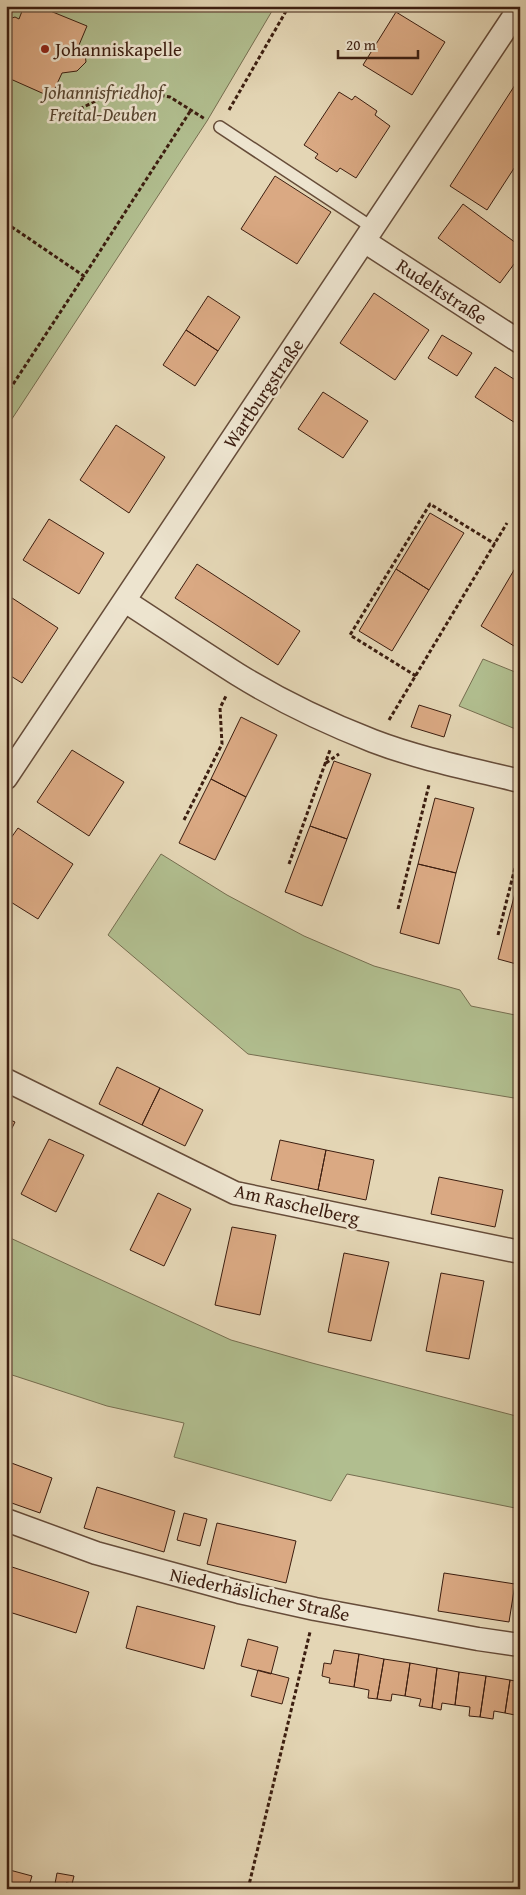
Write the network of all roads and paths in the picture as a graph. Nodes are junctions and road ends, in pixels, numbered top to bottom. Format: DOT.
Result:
graph roads {
  1 [pos="289,6"];
  2 [pos="520,8"];
  3 [pos="80,110"];
  4 [pos="191,110"];
  5 [pos="9,113"];
  6 [pos="6,117"];
  7 [pos="208,121"];
  8 [pos="220,127"];
  9 [pos="6,223"];
  10 [pos="368,234"];
  11 [pos="84,276"];
  12 [pos="520,342"];
  13 [pos="6,395"];
  14 [pos="507,523"];
  15 [pos="496,544"];
  16 [pos="125,601"];
  17 [pos="416,676"];
  18 [pos="220,708"];
  19 [pos="376,742"];
  20 [pos="331,747"];
  21 [pos="436,760"];
  22 [pos="6,778"];
  23 [pos="520,781"];
  24 [pos="184,820"];
  25 [pos="520,848"];
  26 [pos="289,864"];
  27 [pos="398,909"];
  28 [pos="498,935"];
  29 [pos="6,1080"];
  30 [pos="520,1252"];
  31 [pos="6,1520"];
  32 [pos="315,1609"];
  33 [pos="520,1645"];
  34 [pos="248,1889"];
  1 -- 8 [label="path"];
  2 -- 10 [label="street, Wartburgstraße"];
  3 -- 4 [label="path"];
  4 -- 7 [label="path"];
  4 -- 11 [label="path"];
  5 -- 6 [label="path"];
  8 -- 10 [label="lane"];
  9 -- 11 [label="path"];
  10 -- 12 [label="street, Rudeltstraße"];
  10 -- 16 [label="street, Wartburgstraße"];
  11 -- 13 [label="path"];
  14 -- 15 [label="path"];
  15 -- 17 [label="path"];
  15 -- 17 [label="path"];
  16 -- 19 [label="street"];
  16 -- 22 [label="street, Wartburgstraße"];
  17 -- 19 [label="path"];
  18 -- 24 [label="path"];
  19 -- 21 [label="street"];
  20 -- 26 [label="path"];
  21 -- 23 [label="street"];
  21 -- 27 [label="path"];
  25 -- 28 [label="path"];
  29 -- 30 [label="street, Am Raschelberg"];
  31 -- 32 [label="street, Niederhäslicher Straße"];
  32 -- 33 [label="street, Niederhäslicher Straße"];
  32 -- 34 [label="path"];
}
